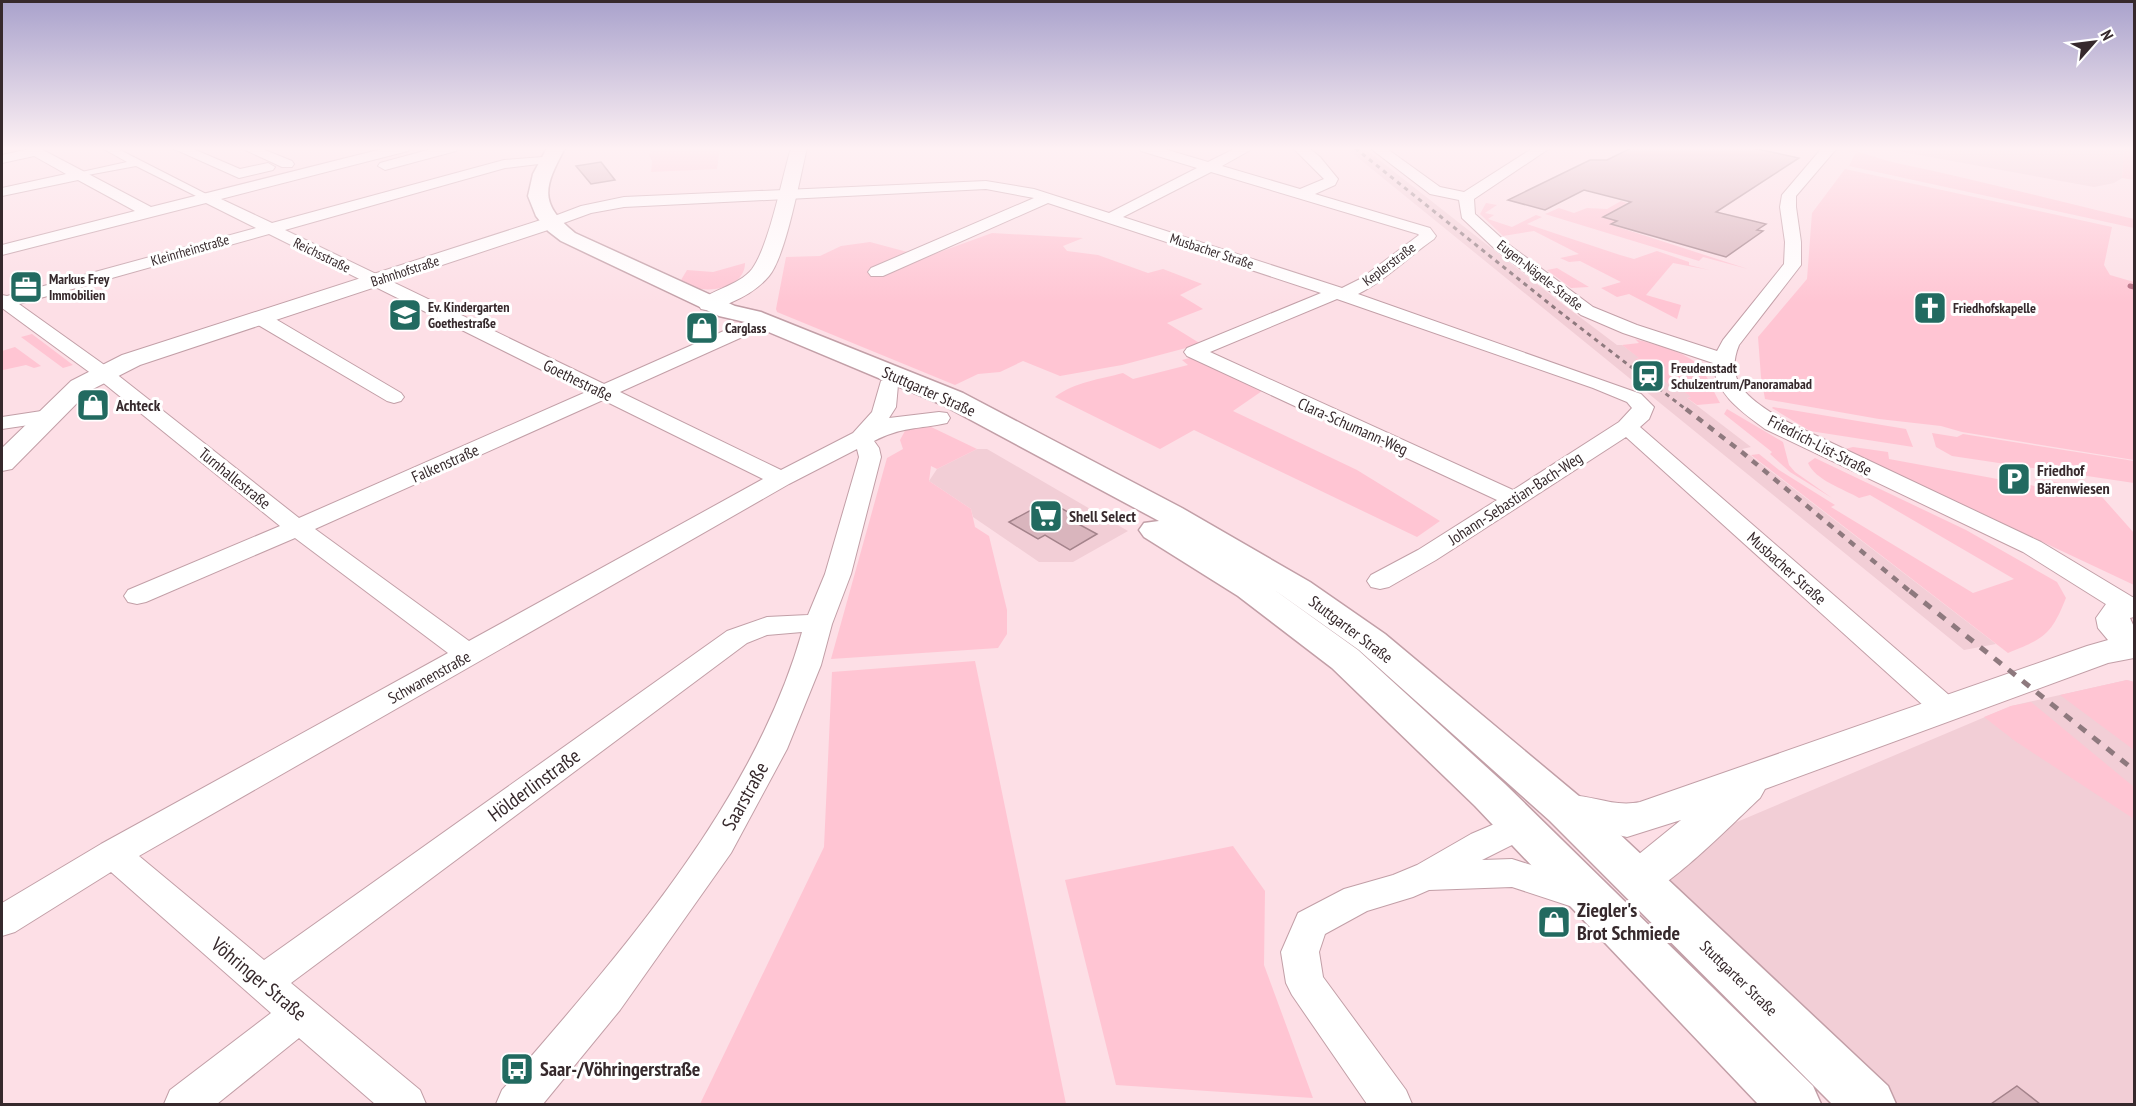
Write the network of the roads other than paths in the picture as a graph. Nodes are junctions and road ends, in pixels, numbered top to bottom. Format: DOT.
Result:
graph roads {
  1 [pos="126,200"];
  2 [pos="202,200"];
  3 [pos="211,200"];
  4 [pos="254,200"];
  5 [pos="374,200"];
  6 [pos="539,200"];
  7 [pos="672,200"];
  8 [pos="785,200"];
  9 [pos="1043,200"];
  10 [pos="1052,200"];
  11 [pos="1148,200"];
  12 [pos="1321,200"];
  13 [pos="1466,200"];
  14 [pos="1789,200"];
  15 [pos="226,207"];
  16 [pos="150,213"];
  17 [pos="1110,218"];
  18 [pos="550,223"];
  19 [pos="267,229"];
  20 [pos="2,250"];
  21 [pos="877,272"];
  22 [pos="376,281"];
  23 [pos="1339,294"];
  24 [pos="3,301"];
  25 [pos="718,308"];
  26 [pos="260,318"];
  27 [pos="751,326"];
  28 [pos="1723,360"];
  29 [pos="103,373"];
  30 [pos="888,385"];
  31 [pos="603,393"];
  32 [pos="394,397"];
  33 [pos="946,409"];
  34 [pos="48,416"];
  35 [pos="1635,417"];
  36 [pos="2,423"];
  37 [pos="859,438"];
  38 [pos="2,463"];
  39 [pos="781,479"];
  40 [pos="1512,498"];
  41 [pos="297,528"];
  42 [pos="1380,581"];
  43 [pos="137,596"];
  44 [pos="2132,607"];
  45 [pos="818,624"];
  46 [pos="2134,647"];
  47 [pos="469,655"];
  48 [pos="1946,709"];
  49 [pos="1758,777"];
  50 [pos="1565,809"];
  51 [pos="1520,826"];
  52 [pos="113,854"];
  53 [pos="1425,876"];
  54 [pos="1638,879"];
  55 [pos="1591,898"];
  56 [pos="2,921"];
  57 [pos="262,983"];
  58 [pos="300,1014"];
  59 [pos="185,1104"];
  60 [pos="405,1104"];
  61 [pos="516,1104"];
  62 [pos="1391,1104"];
  63 [pos="1794,1104"];
  64 [pos="1869,1104"];
  1 -- 16 [label="street"];
  2 -- 16 [label="street"];
  3 -- 15 [label="street, Reichsstraße"];
  4 -- 15 [label="street"];
  5 -- 19 [label="street, Kleinrheinstraße"];
  6 -- 18 [label="main road"];
  7 -- 18 [label="street, Musbacher Straße"];
  8 -- 25 [label="street"];
  9 -- 21 [label="street"];
  10 -- 17 [label="street, Musbacher Straße"];
  11 -- 17 [label="street"];
  12 -- 23 [label="street, Keplerstraße"];
  13 -- 28 [label="street, Eugen-Nägele-Straße"];
  14 -- 28 [label="street"];
  15 -- 19 [label="street, Reichsstraße"];
  16 -- 20 [label="street"];
  17 -- 23 [label="street, Musbacher Straße"];
  18 -- 22 [label="street, Bahnhofstraße"];
  18 -- 25 [label="main road, Stuttgarter Straße"];
  19 -- 22 [label="street, Reichsstraße"];
  19 -- 24 [label="street, Kleinrheinstraße"];
  22 -- 26 [label="street, Bahnhofstraße"];
  22 -- 31 [label="street, Goethestraße"];
  23 -- 35 [label="street, Musbacher Straße"];
  23 -- 40 [label="street, Clara-Schumann-Weg"];
  24 -- 29 [label="street, Turnhallestraße"];
  25 -- 27 [label="main road, Stuttgarter Straße"];
  25 -- 33 [label="main road, Stuttgarter Straße"];
  26 -- 29 [label="street, Bahnhofstraße"];
  26 -- 32 [label="street"];
  27 -- 30 [label="main road, Stuttgarter Straße"];
  27 -- 31 [label="street, Falkenstraße"];
  28 -- 44 [label="street, Friedrich-List-Straße"];
  29 -- 34 [label="street, Bahnhofstraße"];
  29 -- 41 [label="street, Turnhallestraße"];
  30 -- 33 [label="main road, Stuttgarter Straße"];
  30 -- 37 [label="street, Schwanenstraße"];
  31 -- 39 [label="street, Goethestraße"];
  31 -- 41 [label="street, Falkenstraße"];
  33 -- 37 [label="street, Schwanenstraße"];
  33 -- 50 [label="main road, Stuttgarter Straße"];
  33 -- 51 [label="main road, Stuttgarter Straße"];
  34 -- 36 [label="street"];
  34 -- 38 [label="street, Bahnhofstraße"];
  35 -- 40 [label="street, Johann-Sebastian-Bach-Weg"];
  35 -- 48 [label="street, Musbacher Straße"];
  37 -- 39 [label="street, Schwanenstraße"];
  37 -- 45 [label="street, Saarstraße"];
  39 -- 47 [label="street, Schwanenstraße"];
  40 -- 42 [label="street, Johann-Sebastian-Bach-Weg"];
  41 -- 43 [label="street, Falkenstraße"];
  41 -- 47 [label="street, Turnhallestraße"];
  44 -- 46 [label="street"];
  45 -- 57 [label="street, Hölderlinstraße"];
  45 -- 61 [label="street, Saarstraße"];
  46 -- 48 [label="street"];
  47 -- 52 [label="street, Schwanenstraße"];
  48 -- 49 [label="street"];
  49 -- 50 [label="street"];
  49 -- 54 [label="street"];
  50 -- 51 [label="main road"];
  50 -- 54 [label="main road, Stuttgarter Straße"];
  51 -- 53 [label="street"];
  51 -- 55 [label="main road, Stuttgarter Straße"];
  52 -- 56 [label="street, Schwanenstraße"];
  52 -- 57 [label="street, Vöhringer Straße"];
  53 -- 55 [label="street"];
  53 -- 62 [label="street"];
  54 -- 55 [label="main road"];
  54 -- 64 [label="main road, Stuttgarter Straße"];
  55 -- 63 [label="main road, Stuttgarter Straße"];
  57 -- 58 [label="street, Vöhringer Straße"];
  58 -- 59 [label="street"];
  58 -- 60 [label="street, Vöhringer Straße"];
}
